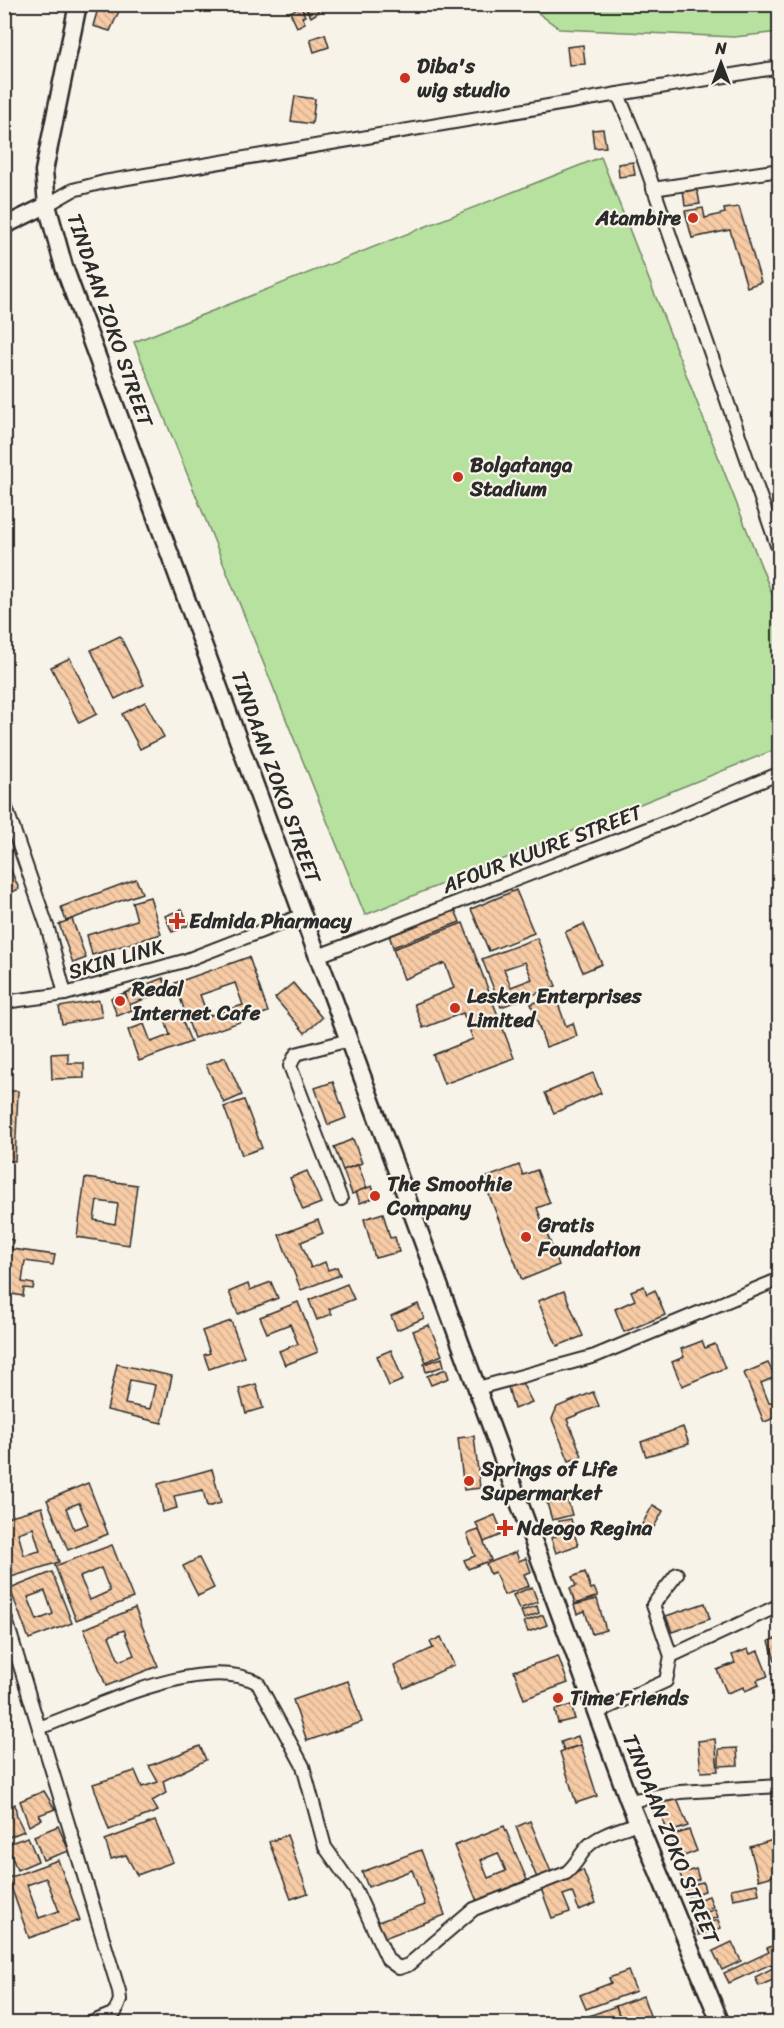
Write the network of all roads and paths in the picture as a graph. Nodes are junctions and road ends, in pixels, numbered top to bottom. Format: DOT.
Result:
graph roads {
  1 [pos="78,4"];
  2 [pos="780,67"];
  3 [pos="618,94"];
  4 [pos="780,170"];
  5 [pos="653,189"];
  6 [pos="47,205"];
  7 [pos="4,226"];
  8 [pos="776,534"];
  9 [pos="780,554"];
  10 [pos="780,773"];
  11 [pos="4,802"];
  12 [pos="303,915"];
  13 [pos="318,956"];
  14 [pos="65,994"];
  15 [pos="4,1002"];
  16 [pos="349,1040"];
  17 [pos="341,1199"];
  18 [pos="780,1279"];
  19 [pos="478,1389"];
  20 [pos="677,1574"];
  21 [pos="780,1605"];
  22 [pos="4,1613"];
  23 [pos="671,1656"];
  24 [pos="597,1712"];
  25 [pos="39,1728"];
  26 [pos="780,1785"];
  27 [pos="629,1801"];
  28 [pos="638,1823"];
  29 [pos="88,2024"];
  30 [pos="721,2024"];
  1 -- 6 [label="main road, TINDAAN ZOKO STREET"];
  2 -- 3 [label="street"];
  3 -- 5 [label="street"];
  3 -- 6 [label="street"];
  4 -- 5 [label="street"];
  5 -- 8 [label="street"];
  6 -- 7 [label="street"];
  6 -- 12 [label="main road, TINDAAN ZOKO STREET"];
  8 -- 9 [label="street"];
  10 -- 13 [label="street, AFOUR KUURE STREET"];
  11 -- 14 [label="street"];
  12 -- 13 [label="main road, TINDAAN ZOKO STREET"];
  12 -- 14 [label="street, SKIN LINK"];
  13 -- 16 [label="main road, TINDAAN ZOKO STREET"];
  14 -- 15 [label="street, SKIN LINK"];
  16 -- 17 [label="street"];
  16 -- 19 [label="main road, TINDAAN ZOKO STREET"];
  18 -- 19 [label="street"];
  19 -- 24 [label="main road, TINDAAN ZOKO STREET"];
  20 -- 23 [label="street"];
  21 -- 23 [label="street"];
  22 -- 25 [label="street"];
  23 -- 24 [label="street"];
  24 -- 27 [label="main road, TINDAAN ZOKO STREET"];
  25 -- 28 [label="street"];
  25 -- 29 [label="street"];
  26 -- 27 [label="street"];
  27 -- 28 [label="main road, TINDAAN ZOKO STREET"];
  28 -- 30 [label="main road, TINDAAN ZOKO STREET"];
}
